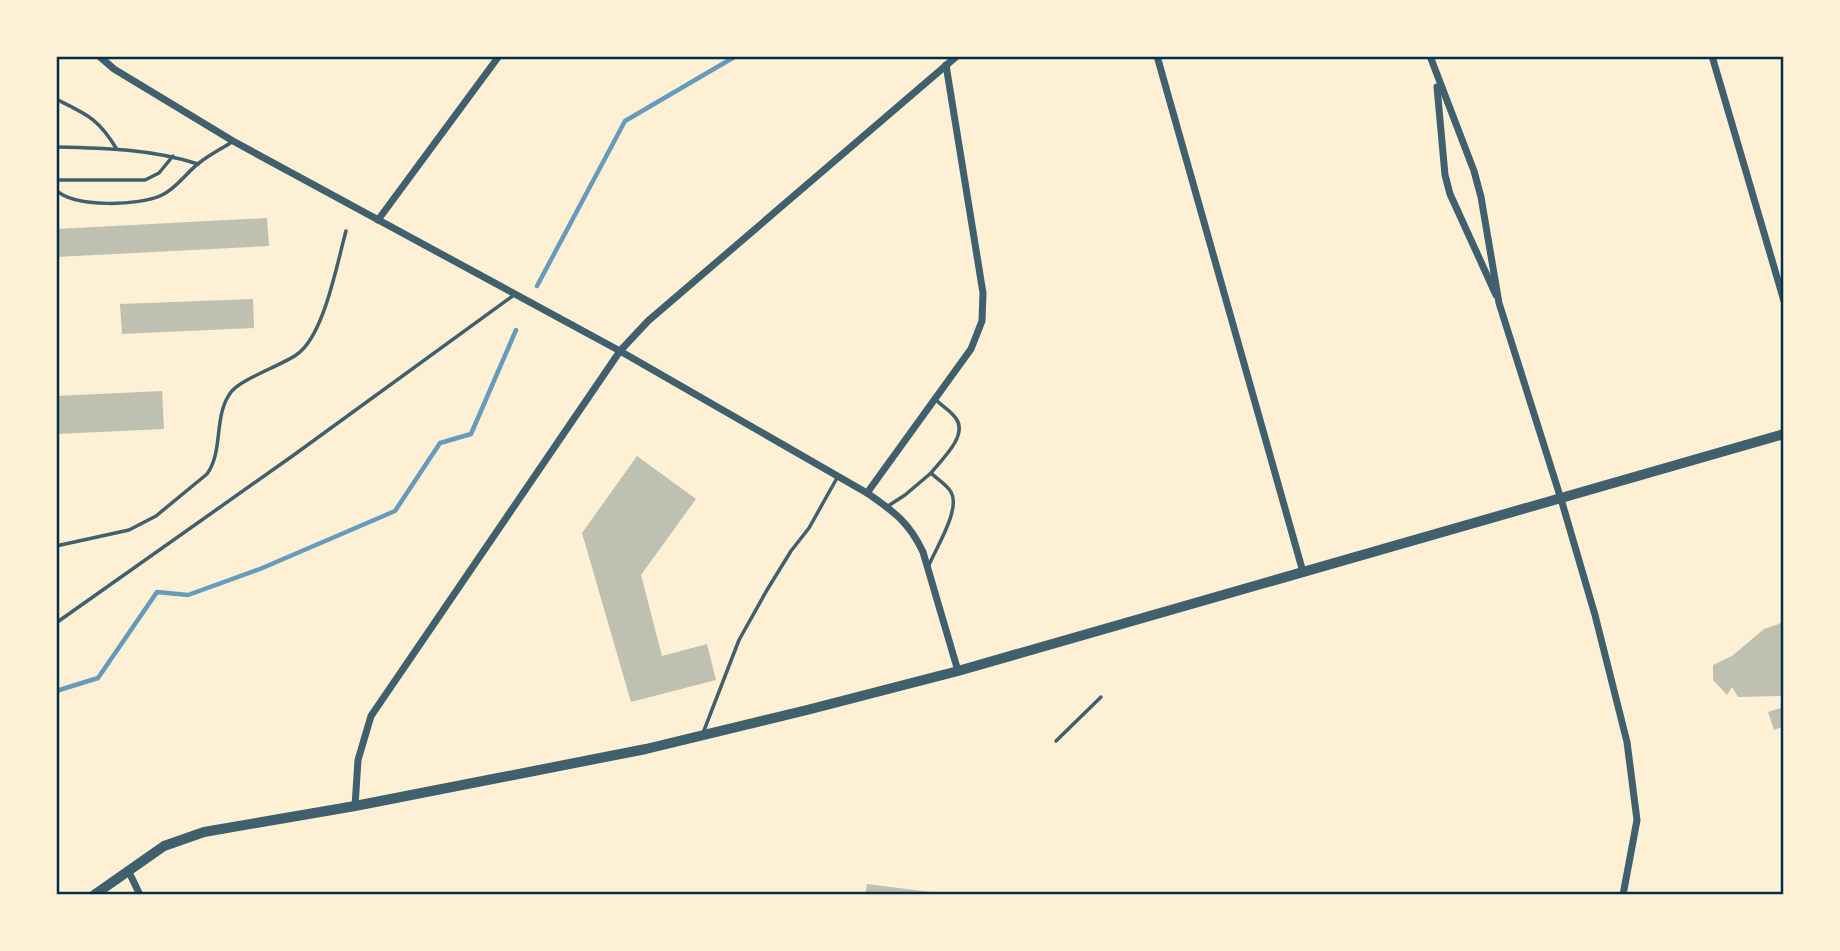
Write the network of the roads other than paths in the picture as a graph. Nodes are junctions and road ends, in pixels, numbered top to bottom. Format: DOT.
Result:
graph roads {
  1 [pos="99,56"];
  2 [pos="499,56"];
  3 [pos="957,56"];
  4 [pos="1157,56"];
  5 [pos="1430,56"];
  6 [pos="1712,56"];
  7 [pos="946,65"];
  8 [pos="1436,76"];
  9 [pos="56,99"];
  10 [pos="233,141"];
  11 [pos="56,147"];
  12 [pos="116,148"];
  13 [pos="173,156"];
  14 [pos="198,164"];
  15 [pos="56,180"];
  16 [pos="56,190"];
  17 [pos="378,220"];
  18 [pos="346,231"];
  19 [pos="516,294"];
  20 [pos="1784,301"];
  21 [pos="1499,303"];
  22 [pos="620,351"];
  23 [pos="935,399"];
  24 [pos="1784,434"];
  25 [pos="931,473"];
  26 [pos="838,477"];
  27 [pos="867,493"];
  28 [pos="1561,499"];
  29 [pos="887,506"];
  30 [pos="56,546"];
  31 [pos="928,566"];
  32 [pos="1303,572"];
  33 [pos="56,623"];
  34 [pos="958,671"];
  35 [pos="1101,697"];
  36 [pos="702,735"];
  37 [pos="1056,741"];
  38 [pos="355,806"];
  39 [pos="128,870"];
  40 [pos="94,895"];
  41 [pos="140,895"];
  42 [pos="1623,895"];
  1 -- 10 [label="street"];
  2 -- 17 [label="street"];
  3 -- 7 [label="street"];
  4 -- 32 [label="street"];
  5 -- 8 [label="street"];
  6 -- 20 [label="street"];
  7 -- 22 [label="street"];
  7 -- 23 [label="street"];
  8 -- 21 [label="street"];
  8 -- 21 [label="street"];
  9 -- 12 [label="lane"];
  10 -- 14 [label="lane"];
  10 -- 17 [label="street"];
  11 -- 12 [label="lane"];
  12 -- 13 [label="lane"];
  13 -- 14 [label="lane"];
  13 -- 15 [label="lane"];
  14 -- 16 [label="lane"];
  17 -- 19 [label="street"];
  18 -- 30 [label="lane"];
  19 -- 22 [label="street"];
  19 -- 33 [label="lane"];
  21 -- 28 [label="street"];
  22 -- 26 [label="street"];
  22 -- 38 [label="street"];
  23 -- 25 [label="lane"];
  23 -- 27 [label="street"];
  24 -- 28 [label="street"];
  25 -- 29 [label="lane"];
  25 -- 31 [label="lane"];
  26 -- 27 [label="street"];
  26 -- 36 [label="lane"];
  27 -- 29 [label="street"];
  28 -- 32 [label="street"];
  28 -- 42 [label="street"];
  29 -- 31 [label="street"];
  31 -- 34 [label="street"];
  32 -- 34 [label="street"];
  34 -- 36 [label="street"];
  35 -- 37 [label="lane"];
  36 -- 38 [label="street"];
  38 -- 39 [label="street"];
  39 -- 40 [label="street"];
  39 -- 41 [label="street"];
}
